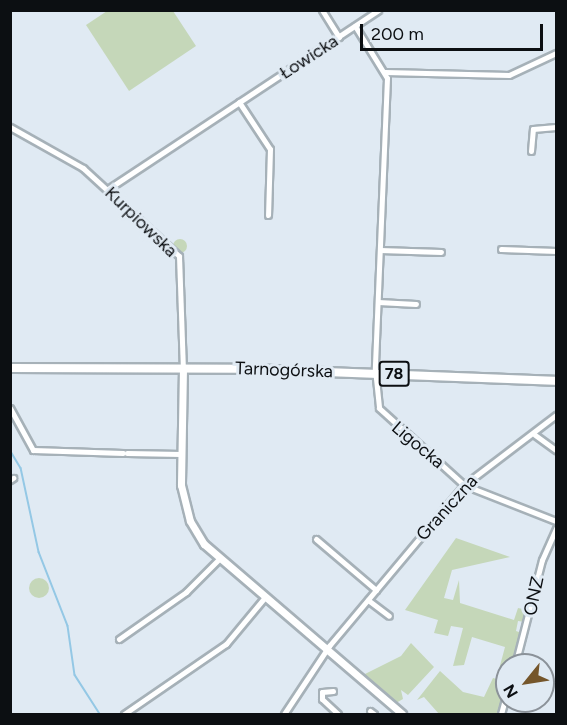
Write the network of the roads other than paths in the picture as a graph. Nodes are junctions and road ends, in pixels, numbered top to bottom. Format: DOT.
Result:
graph roads {
  1 [pos="322,10"];
  2 [pos="378,10"];
  3 [pos="355,26"];
  4 [pos="339,37"];
  5 [pos="556,53"];
  6 [pos="385,72"];
  7 [pos="239,102"];
  8 [pos="10,126"];
  9 [pos="556,127"];
  10 [pos="531,151"];
  11 [pos="108,189"];
  12 [pos="268,215"];
  13 [pos="501,249"];
  14 [pos="380,250"];
  15 [pos="556,251"];
  16 [pos="441,252"];
  17 [pos="378,302"];
  18 [pos="416,304"];
  19 [pos="10,368"];
  20 [pos="183,368"];
  21 [pos="376,374"];
  22 [pos="556,381"];
  23 [pos="10,408"];
  24 [pos="556,415"];
  25 [pos="536,435"];
  26 [pos="556,450"];
  27 [pos="181,454"];
  28 [pos="464,485"];
  29 [pos="556,521"];
  30 [pos="556,528"];
  31 [pos="316,538"];
  32 [pos="219,559"];
  33 [pos="376,590"];
  34 [pos="265,597"];
  35 [pos="368,600"];
  36 [pos="389,616"];
  37 [pos="119,639"];
  38 [pos="327,650"];
  39 [pos="518,653"];
  40 [pos="333,691"];
  41 [pos="124,714"];
  42 [pos="284,714"];
  43 [pos="338,714"];
  44 [pos="402,714"];
  1 -- 4 [label="street"];
  2 -- 3 [label="street, Łowicka"];
  3 -- 4 [label="street, Łowicka"];
  3 -- 6 [label="street"];
  4 -- 7 [label="street, Łowicka"];
  5 -- 6 [label="street"];
  6 -- 14 [label="street, Ligocka"];
  7 -- 11 [label="street, Łowicka"];
  7 -- 12 [label="street"];
  8 -- 11 [label="street, Kurpiowska"];
  9 -- 10 [label="street"];
  11 -- 20 [label="street, Kurpiowska"];
  13 -- 15 [label="street"];
  14 -- 16 [label="street"];
  14 -- 17 [label="street, Ligocka"];
  17 -- 18 [label="street"];
  17 -- 21 [label="street, Ligocka"];
  19 -- 20 [label="main road, Tarnogórska / 78"];
  20 -- 21 [label="main road, Tarnogórska / 78"];
  20 -- 27 [label="street"];
  21 -- 22 [label="main road, Tarnogórska / 78"];
  21 -- 28 [label="street, Ligocka"];
  23 -- 27 [label="street"];
  24 -- 25 [label="street, Graniczna"];
  25 -- 26 [label="street"];
  25 -- 28 [label="street, Graniczna"];
  27 -- 32 [label="street"];
  28 -- 29 [label="street, Ligocka"];
  28 -- 33 [label="street, Graniczna"];
  30 -- 39 [label="street, ONZ"];
  31 -- 33 [label="street"];
  32 -- 34 [label="street"];
  32 -- 37 [label="street"];
  33 -- 35 [label="street, Graniczna"];
  34 -- 38 [label="street"];
  34 -- 41 [label="street"];
  35 -- 36 [label="street"];
  35 -- 38 [label="street, Graniczna"];
  38 -- 42 [label="street, Graniczna"];
  38 -- 44 [label="street"];
  40 -- 43 [label="street"];
}
